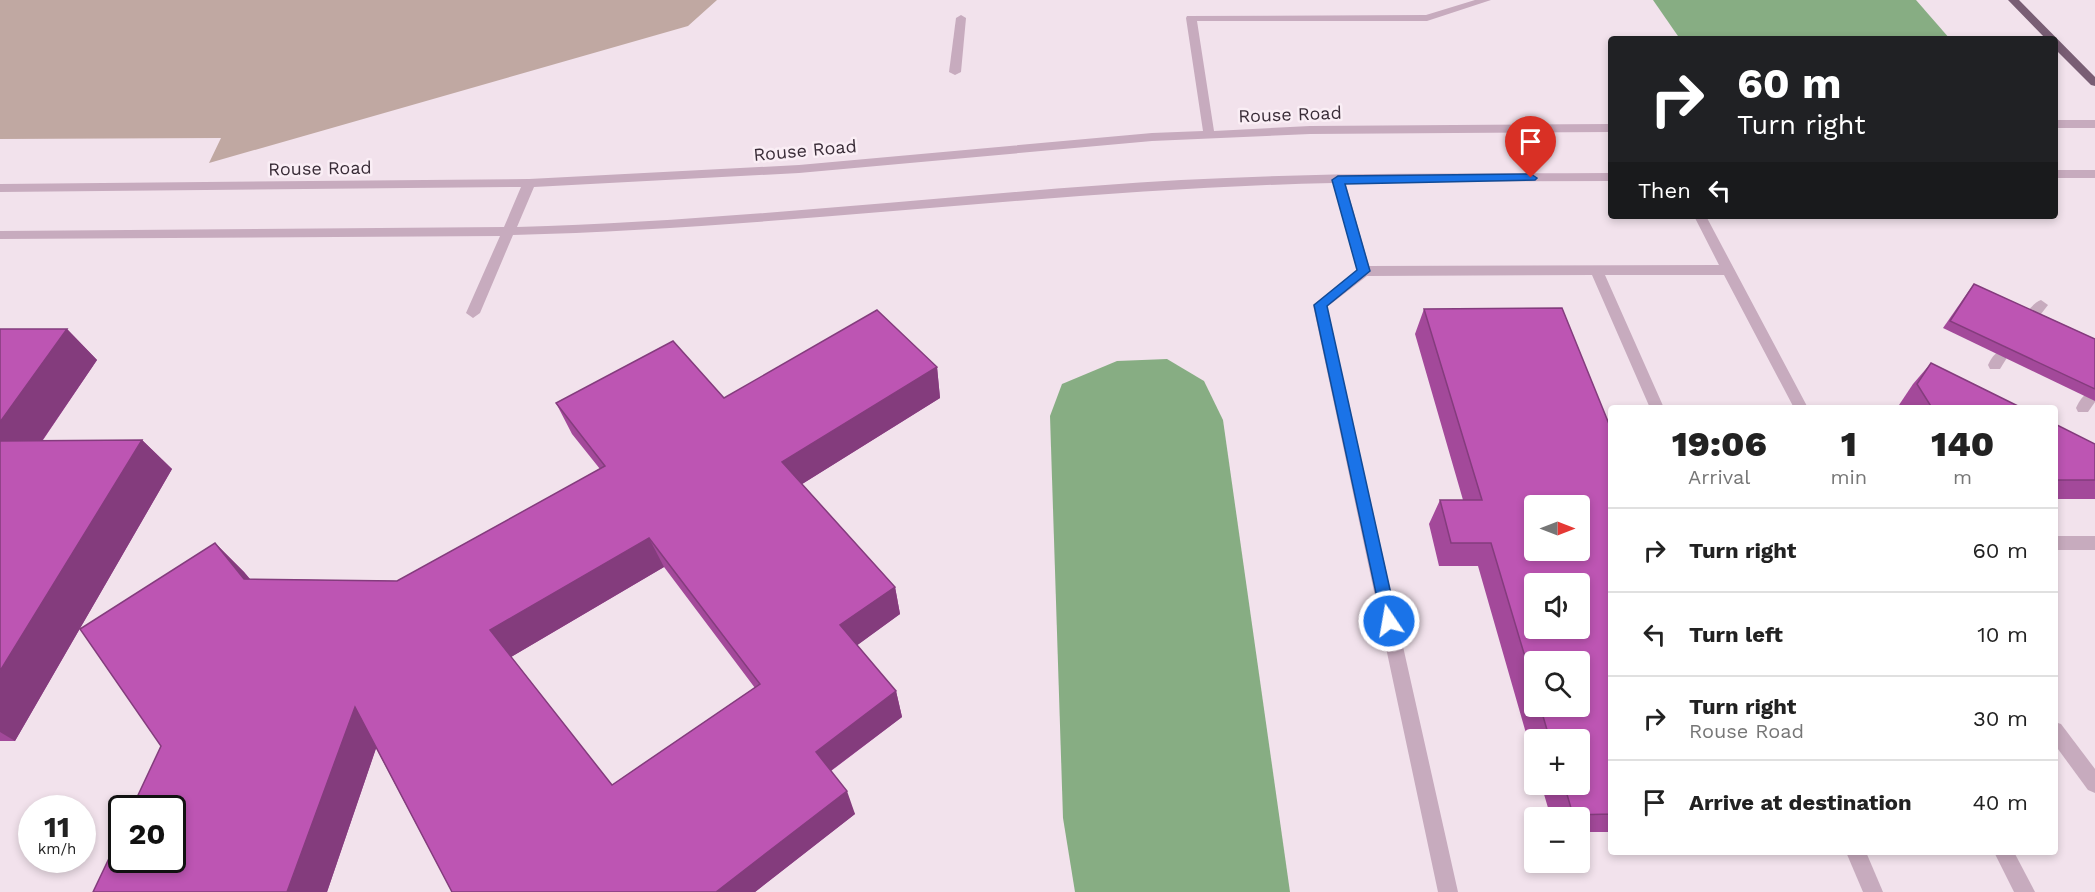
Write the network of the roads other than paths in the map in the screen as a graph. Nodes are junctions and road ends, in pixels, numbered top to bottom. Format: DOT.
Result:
graph roads {
  1 [pos="1486,0"];
  2 [pos="2013,0"];
  3 [pos="961,18"];
  4 [pos="2049,36"];
  5 [pos="2058,46"];
  6 [pos="955,72"];
  7 [pos="2095,83"];
  8 [pos="2058,124"];
  9 [pos="2095,124"];
  10 [pos="1608,128"];
  11 [pos="1209,134"];
  12 [pos="2058,174"];
  13 [pos="2095,174"];
  14 [pos="1608,177"];
  15 [pos="1338,180"];
  16 [pos="529,183"];
  17 [pos="0,189"];
  18 [pos="1702,219"];
  19 [pos="508,231"];
  20 [pos="0,235"];
  21 [pos="1596,270"];
  22 [pos="1728,270"];
  23 [pos="1364,271"];
  24 [pos="2041,305"];
  25 [pos="473,313"];
  26 [pos="2029,320"];
  27 [pos="1656,405"];
  28 [pos="1799,405"];
  29 [pos="2058,543"];
  30 [pos="2095,543"];
  31 [pos="2058,734"];
  32 [pos="2095,784"];
  33 [pos="1857,855"];
  34 [pos="2006,855"];
  35 [pos="1449,892"];
  36 [pos="1873,892"];
  37 [pos="2025,892"];
  1 -- 11 [label="street"];
  2 -- 4 [label="main road"];
  3 -- 6 [label="street"];
  5 -- 7 [label="main road"];
  8 -- 9 [label="street"];
  10 -- 11 [label="street, Rouse Road"];
  11 -- 16 [label="street, Rouse Road"];
  12 -- 13 [label="street"];
  14 -- 15 [label="street"];
  15 -- 19 [label="street"];
  15 -- 23 [label="street"];
  16 -- 17 [label="street, Rouse Road"];
  16 -- 19 [label="street"];
  18 -- 22 [label="street"];
  19 -- 20 [label="street"];
  19 -- 25 [label="street"];
  21 -- 22 [label="street"];
  21 -- 23 [label="street"];
  21 -- 27 [label="street"];
  22 -- 28 [label="street"];
  23 -- 35 [label="street"];
  24 -- 26 [label="street"];
  29 -- 30 [label="street"];
  31 -- 32 [label="street"];
  33 -- 36 [label="street"];
  34 -- 37 [label="street"];
}
